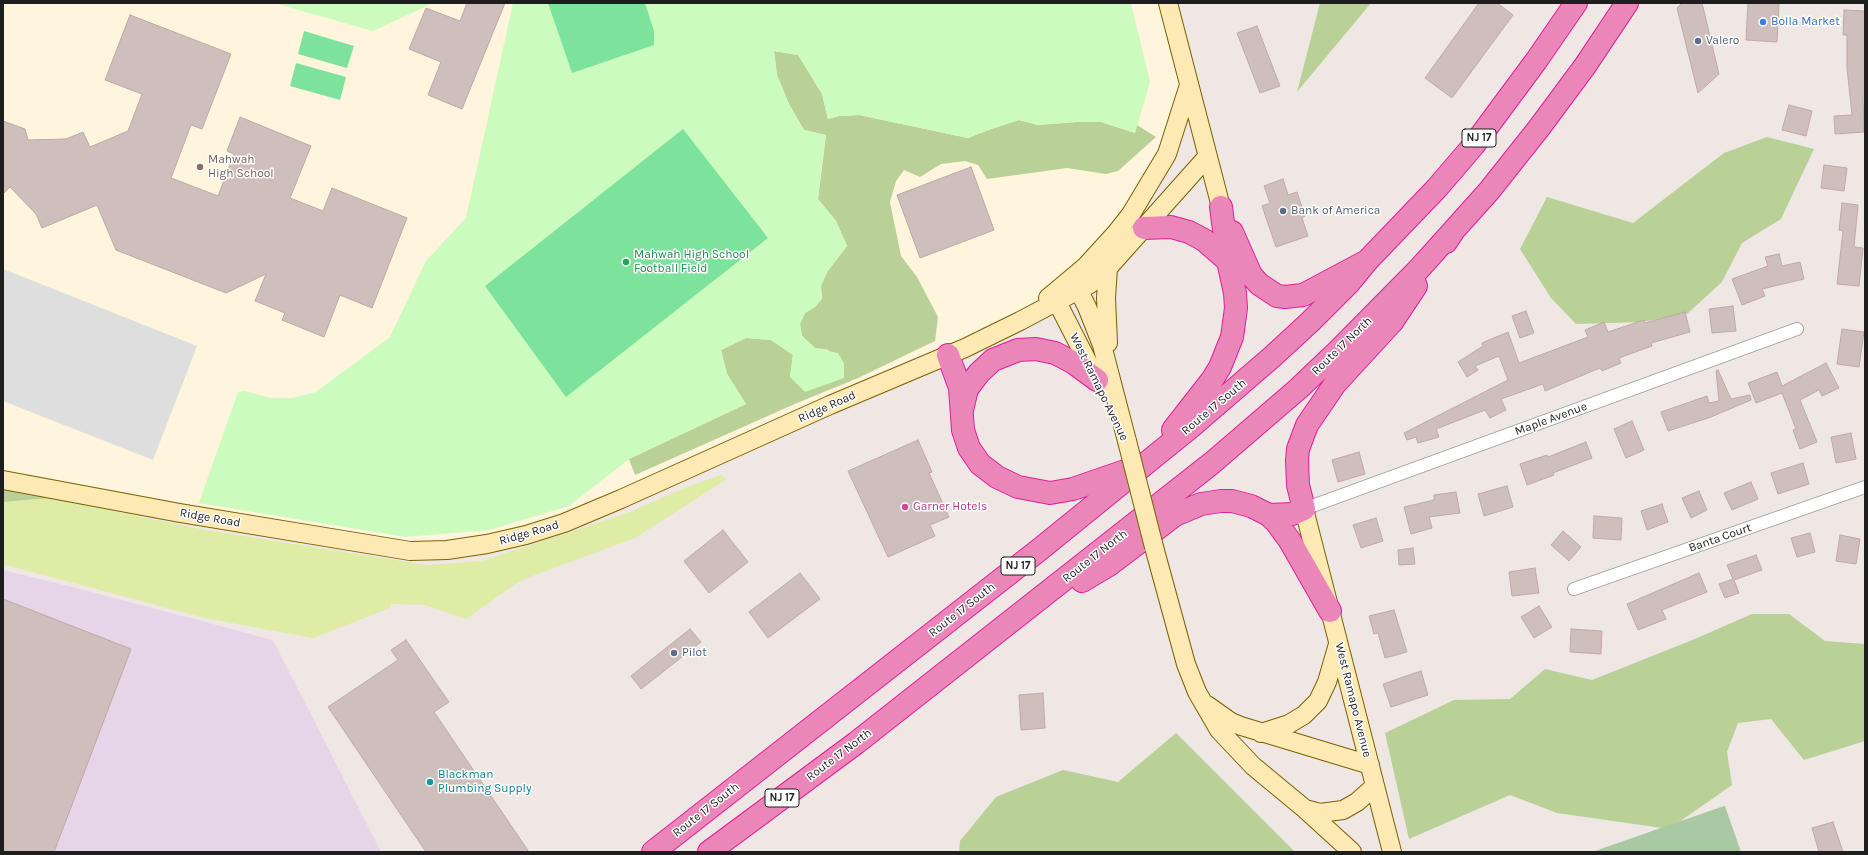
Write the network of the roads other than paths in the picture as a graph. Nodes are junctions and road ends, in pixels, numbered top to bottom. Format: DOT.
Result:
graph roads {
  1 [pos="1168,3"];
  2 [pos="1576,3"];
  3 [pos="1627,3"];
  4 [pos="1189,85"];
  5 [pos="1207,157"];
  6 [pos="1221,207"];
  7 [pos="1144,228"];
  8 [pos="1454,230"];
  9 [pos="1228,261"];
  10 [pos="1367,261"];
  11 [pos="1108,268"];
  12 [pos="1073,286"];
  13 [pos="1055,298"];
  14 [pos="1797,329"];
  15 [pos="948,355"];
  16 [pos="1106,385"];
  17 [pos="962,408"];
  18 [pos="1146,464"];
  19 [pos="3,480"];
  20 [pos="1865,488"];
  21 [pos="1304,509"];
  22 [pos="1269,515"];
  23 [pos="1574,589"];
  24 [pos="1330,611"];
  25 [pos="1012,622"];
  26 [pos="1339,644"];
  27 [pos="1204,703"];
  28 [pos="1261,733"];
  29 [pos="1370,765"];
  30 [pos="1375,786"];
  31 [pos="1305,809"];
  32 [pos="653,852"];
  33 [pos="709,852"];
  34 [pos="1352,852"];
  35 [pos="1392,852"];
  1 -- 4 [label="street"];
  2 -- 10 [label="highway, NJ 17"];
  3 -- 8 [label="highway, NJ 17"];
  4 -- 5 [label="street"];
  4 -- 12 [label="street"];
  5 -- 6 [label="street"];
  5 -- 7 [label="street"];
  6 -- 9 [label="highway"];
  6 -- 10 [label="highway"];
  7 -- 9 [label="highway"];
  7 -- 11 [label="street"];
  8 -- 21 [label="highway"];
  8 -- 25 [label="highway, Route 17 North / NJ 17"];
  9 -- 18 [label="highway"];
  10 -- 18 [label="highway, Route 17 South / NJ 17"];
  11 -- 12 [label="street"];
  11 -- 16 [label="street"];
  12 -- 13 [label="street"];
  12 -- 16 [label="street"];
  13 -- 15 [label="street, Ridge Road"];
  13 -- 16 [label="street, West Ramapo Avenue"];
  14 -- 21 [label="street, Maple Avenue"];
  15 -- 17 [label="highway"];
  15 -- 19 [label="street, Ridge Road"];
  16 -- 17 [label="highway"];
  16 -- 27 [label="street, West Ramapo Avenue, bridge"];
  17 -- 18 [label="highway"];
  18 -- 32 [label="highway, Route 17 South / NJ 17"];
  20 -- 23 [label="street, Banta Court"];
  21 -- 22 [label="highway"];
  21 -- 24 [label="street, West Ramapo Avenue"];
  22 -- 24 [label="highway"];
  22 -- 25 [label="highway"];
  24 -- 26 [label="street, West Ramapo Avenue"];
  25 -- 33 [label="highway, Route 17 North / NJ 17"];
  26 -- 28 [label="street"];
  26 -- 29 [label="street, West Ramapo Avenue"];
  27 -- 28 [label="street, West Ramapo Avenue"];
  27 -- 31 [label="street, West Ramapo Avenue"];
  28 -- 29 [label="street, West Ramapo Avenue"];
  29 -- 30 [label="street"];
  30 -- 31 [label="street"];
  30 -- 35 [label="street"];
  31 -- 34 [label="street, West Ramapo Avenue"];
}
